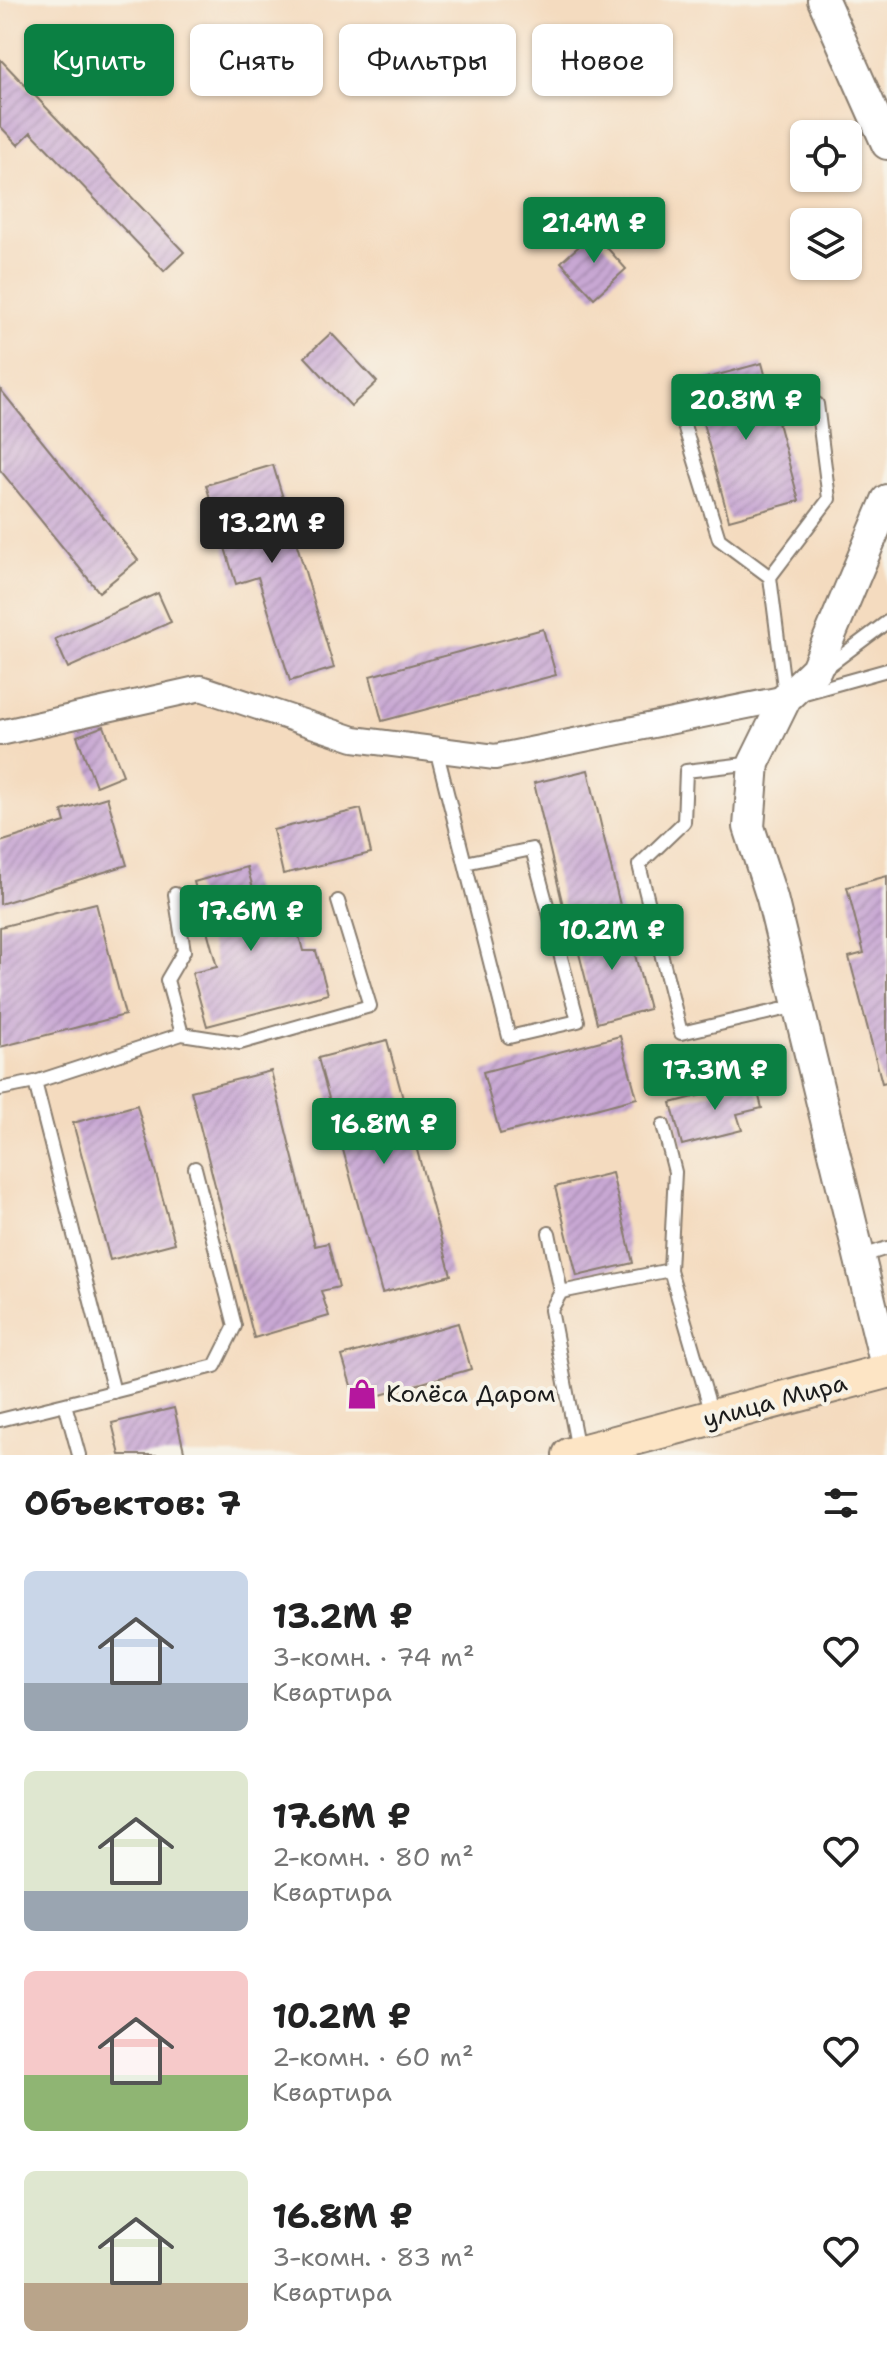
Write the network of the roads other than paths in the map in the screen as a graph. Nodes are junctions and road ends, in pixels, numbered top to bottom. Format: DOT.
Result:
graph roads {
  1 [pos="823,0"];
  2 [pos="887,144"];
  3 [pos="817,404"];
  4 [pos="683,422"];
  5 [pos="887,500"];
  6 [pos="770,577"];
  7 [pos="887,622"];
  8 [pos="887,670"];
  9 [pos="786,698"];
  10 [pos="0,733"];
  11 [pos="436,749"];
  12 [pos="754,763"];
  13 [pos="465,863"];
  14 [pos="175,894"];
  15 [pos="338,901"];
  16 [pos="798,1006"];
  17 [pos="182,1034"];
  18 [pos="35,1082"];
  19 [pos="0,1089"];
  20 [pos="663,1125"];
  21 [pos="195,1168"];
  22 [pos="549,1233"];
  23 [pos="873,1253"];
  24 [pos="670,1270"];
  25 [pos="561,1292"];
  26 [pos="887,1370"];
  27 [pos="114,1392"];
  28 [pos="65,1404"];
  29 [pos="713,1417"];
  30 [pos="0,1420"];
  31 [pos="574,1454"];
  32 [pos="79,1455"];
  1 -- 2 [label="street"];
  3 -- 6 [label="lane"];
  4 -- 6 [label="lane"];
  5 -- 9 [label="street"];
  6 -- 9 [label="lane"];
  7 -- 9 [label="lane"];
  8 -- 9 [label="lane"];
  9 -- 11 [label="street"];
  9 -- 12 [label="street"];
  10 -- 11 [label="street"];
  11 -- 13 [label="lane"];
  12 -- 16 [label="street"];
  12 -- 16 [label="lane"];
  14 -- 17 [label="lane"];
  15 -- 17 [label="lane"];
  16 -- 23 [label="street"];
  17 -- 18 [label="lane"];
  18 -- 19 [label="lane"];
  18 -- 27 [label="lane"];
  20 -- 24 [label="lane"];
  21 -- 27 [label="lane"];
  22 -- 25 [label="lane"];
  23 -- 26 [label="street"];
  24 -- 25 [label="lane"];
  24 -- 29 [label="lane"];
  25 -- 31 [label="lane"];
  26 -- 29 [label="main road, улица Мира"];
  27 -- 28 [label="lane"];
  28 -- 30 [label="lane"];
  28 -- 32 [label="lane"];
  29 -- 31 [label="main road, улица Мира"];
}
